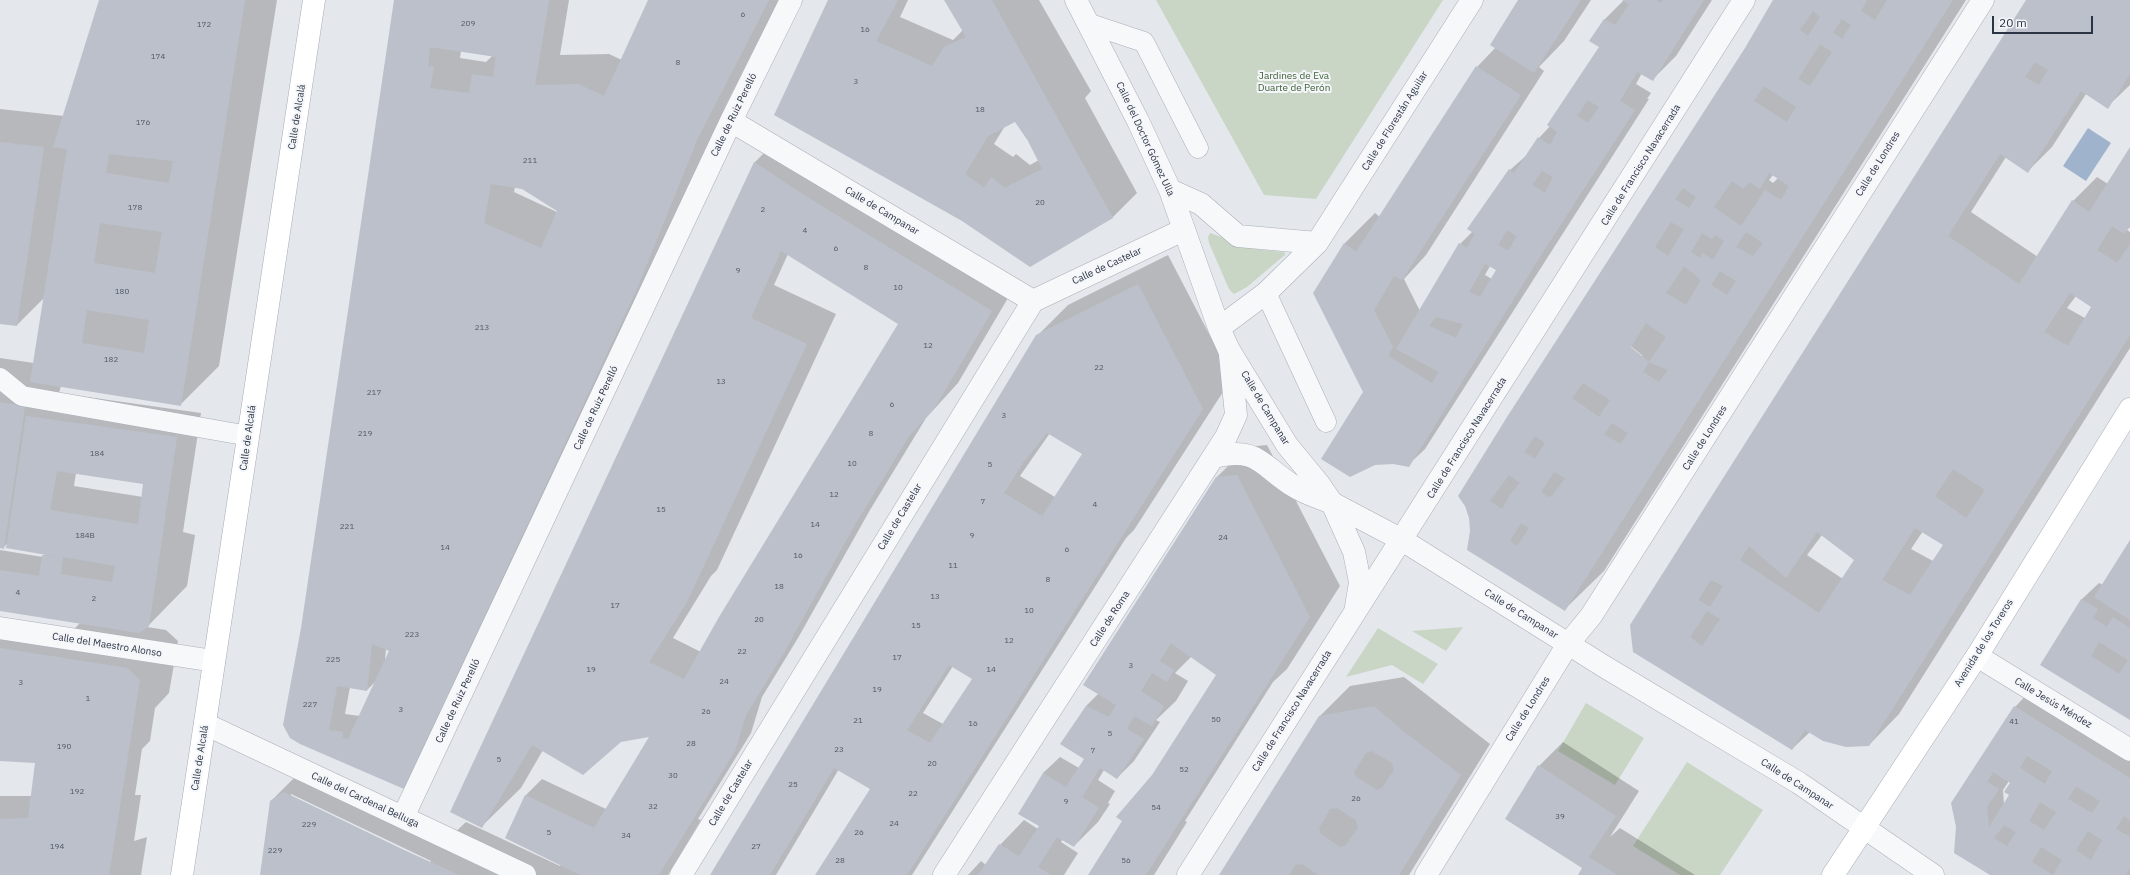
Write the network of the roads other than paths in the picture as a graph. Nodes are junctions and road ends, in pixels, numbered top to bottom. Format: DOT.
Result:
graph roads {
  1 [pos="314,0"];
  2 [pos="791,0"];
  3 [pos="1076,0"];
  4 [pos="1472,0"];
  5 [pos="1744,0"];
  6 [pos="1983,0"];
  7 [pos="1087,23"];
  8 [pos="731,121"];
  9 [pos="1198,148"];
  10 [pos="1170,190"];
  11 [pos="1184,230"];
  12 [pos="1317,243"];
  13 [pos="1266,293"];
  14 [pos="1033,301"];
  15 [pos="1219,328"];
  16 [pos="1229,350"];
  17 [pos="0,378"];
  18 [pos="2130,409"];
  19 [pos="1326,422"];
  20 [pos="249,436"];
  21 [pos="1214,457"];
  22 [pos="1332,503"];
  23 [pos="1402,540"];
  24 [pos="1355,612"];
  25 [pos="0,628"];
  26 [pos="1568,644"];
  27 [pos="1977,656"];
  28 [pos="214,661"];
  29 [pos="205,724"];
  30 [pos="2130,750"];
  31 [pos="403,817"];
  32 [pos="1864,828"];
  33 [pos="182,875"];
  34 [pos="525,875"];
  35 [pos="681,875"];
  36 [pos="944,875"];
  37 [pos="1188,875"];
  38 [pos="1426,875"];
  39 [pos="1833,875"];
  40 [pos="1934,875"];
  1 -- 20 [label="main road, Calle de Alcalá"];
  2 -- 8 [label="street, Calle de Ruiz Perelló"];
  3 -- 7 [label="street, Calle del Doctor Gómez Ulla"];
  4 -- 12 [label="street, Calle de Florestán Aguilar"];
  5 -- 23 [label="street, Calle de Francisco Navacerrada"];
  6 -- 26 [label="street, Calle de Londres"];
  7 -- 9 [label="lane"];
  7 -- 10 [label="street, Calle del Doctor Gómez Ulla"];
  8 -- 14 [label="street, Calle de Campanar"];
  8 -- 31 [label="street, Calle de Ruiz Perelló"];
  10 -- 11 [label="street, Calle del Doctor Gómez Ulla"];
  10 -- 12 [label="street"];
  11 -- 14 [label="street, Calle de Castelar"];
  11 -- 15 [label="street, Calle del Doctor Gómez Ulla"];
  12 -- 13 [label="street, Calle de Florestán Aguilar"];
  13 -- 15 [label="street, Calle de Florestán Aguilar"];
  13 -- 19 [label="lane"];
  14 -- 35 [label="street, Calle de Castelar"];
  15 -- 16 [label="street, Calle del Doctor Gómez Ulla"];
  16 -- 21 [label="street, Calle de Roma"];
  16 -- 22 [label="street, Calle de Campanar"];
  17 -- 20 [label="lane"];
  18 -- 27 [label="main road, Avenida de los Toreros"];
  20 -- 28 [label="main road, Calle de Alcalá"];
  21 -- 22 [label="street"];
  21 -- 36 [label="street, Calle de Roma"];
  22 -- 23 [label="street, Calle de Campanar"];
  22 -- 24 [label="street"];
  23 -- 24 [label="street, Calle de Francisco Navacerrada"];
  23 -- 26 [label="street, Calle de Campanar"];
  24 -- 37 [label="street, Calle de Francisco Navacerrada"];
  25 -- 28 [label="street, Calle del Maestro Alonso"];
  26 -- 32 [label="street, Calle de Campanar"];
  26 -- 38 [label="street, Calle de Londres"];
  27 -- 30 [label="street, Calle Jesús Méndez"];
  27 -- 32 [label="main road, Avenida de los Toreros"];
  28 -- 29 [label="main road, Calle de Alcalá"];
  29 -- 31 [label="street, Calle del Cardenal Belluga"];
  29 -- 33 [label="main road, Calle de Alcalá"];
  31 -- 34 [label="street, Calle del Cardenal Belluga"];
  32 -- 39 [label="main road, Avenida de los Toreros"];
  32 -- 40 [label="street, Calle de Campanar"];
}
